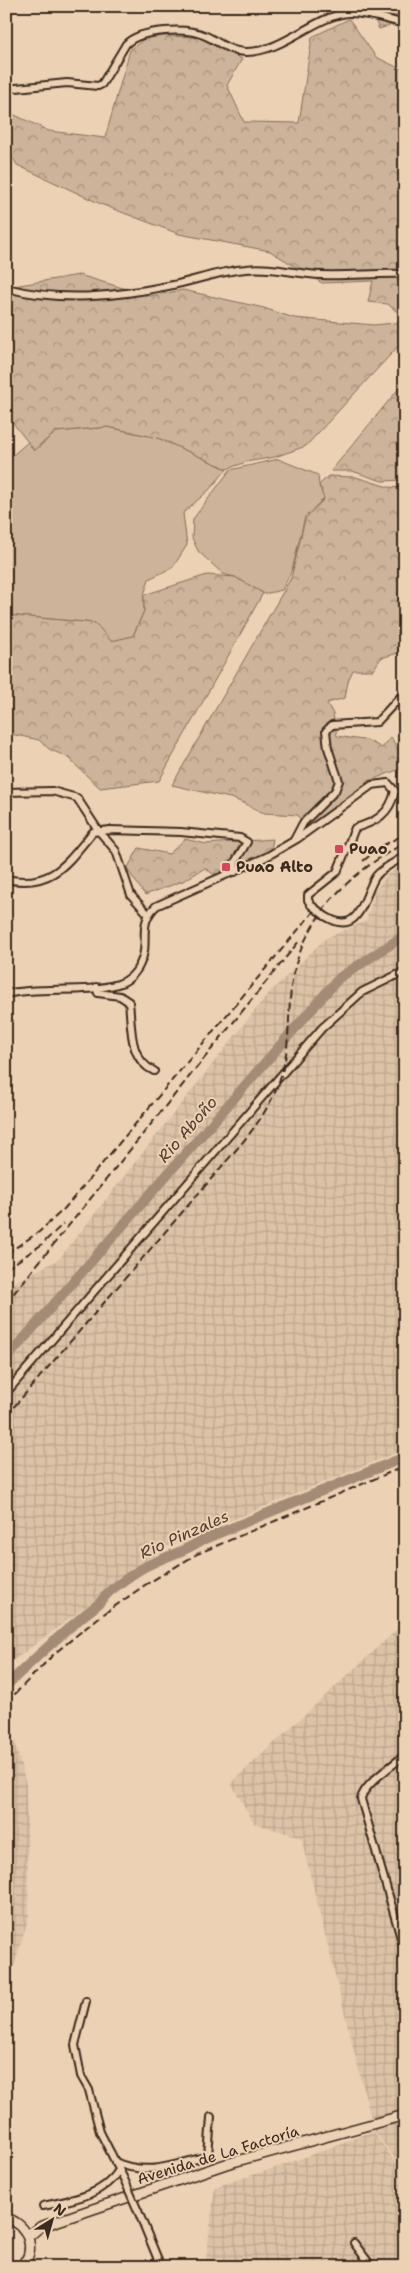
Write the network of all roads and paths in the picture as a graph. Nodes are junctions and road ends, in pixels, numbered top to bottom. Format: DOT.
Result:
graph roads {
  1 [pos="405,24"];
  2 [pos="6,89"];
  3 [pos="405,274"];
  4 [pos="6,288"];
  5 [pos="405,692"];
  6 [pos="6,792"];
  7 [pos="98,830"];
  8 [pos="293,841"];
  9 [pos="405,856"];
  10 [pos="235,872"];
  11 [pos="6,879"];
  12 [pos="148,914"];
  13 [pos="405,971"];
  14 [pos="96,987"];
  15 [pos="6,994"];
  16 [pos="154,1071"];
  17 [pos="6,1393"];
  18 [pos="405,1755"];
  19 [pos="405,1952"];
  20 [pos="86,2001"];
  21 [pos="405,2115"];
  22 [pos="212,2117"];
  23 [pos="115,2162"];
  24 [pos="119,2170"];
  25 [pos="43,2206"];
  26 [pos="6,2218"];
  27 [pos="20,2224"];
  28 [pos="40,2227"];
  29 [pos="28,2237"];
  30 [pos="354,2243"];
  31 [pos="22,2266"];
  32 [pos="161,2267"];
  33 [pos="372,2267"];
  1 -- 2 [label="street"];
  3 -- 4 [label="street"];
  5 -- 8 [label="street"];
  6 -- 7 [label="street"];
  7 -- 10 [label="street"];
  7 -- 11 [label="street"];
  7 -- 12 [label="street"];
  8 -- 9 [label="street, bridge"];
  8 -- 10 [label="street"];
  10 -- 12 [label="street"];
  12 -- 14 [label="street"];
  13 -- 17 [label="street"];
  14 -- 15 [label="street"];
  14 -- 16 [label="street"];
  18 -- 19 [label="street"];
  20 -- 23 [label="street"];
  21 -- 28 [label="street, Avenida de La Factoría"];
  22 -- 23 [label="street"];
  23 -- 24 [label="street"];
  24 -- 25 [label="street"];
  24 -- 32 [label="street, bridge"];
  26 -- 27 [label="street, Avenida de La Factoría"];
  27 -- 28 [label="street, Avenida de La Factoría"];
  27 -- 29 [label="street"];
  28 -- 29 [label="street, Avenida de La Factoría"];
  29 -- 31 [label="street"];
  30 -- 33 [label="street"];
}
